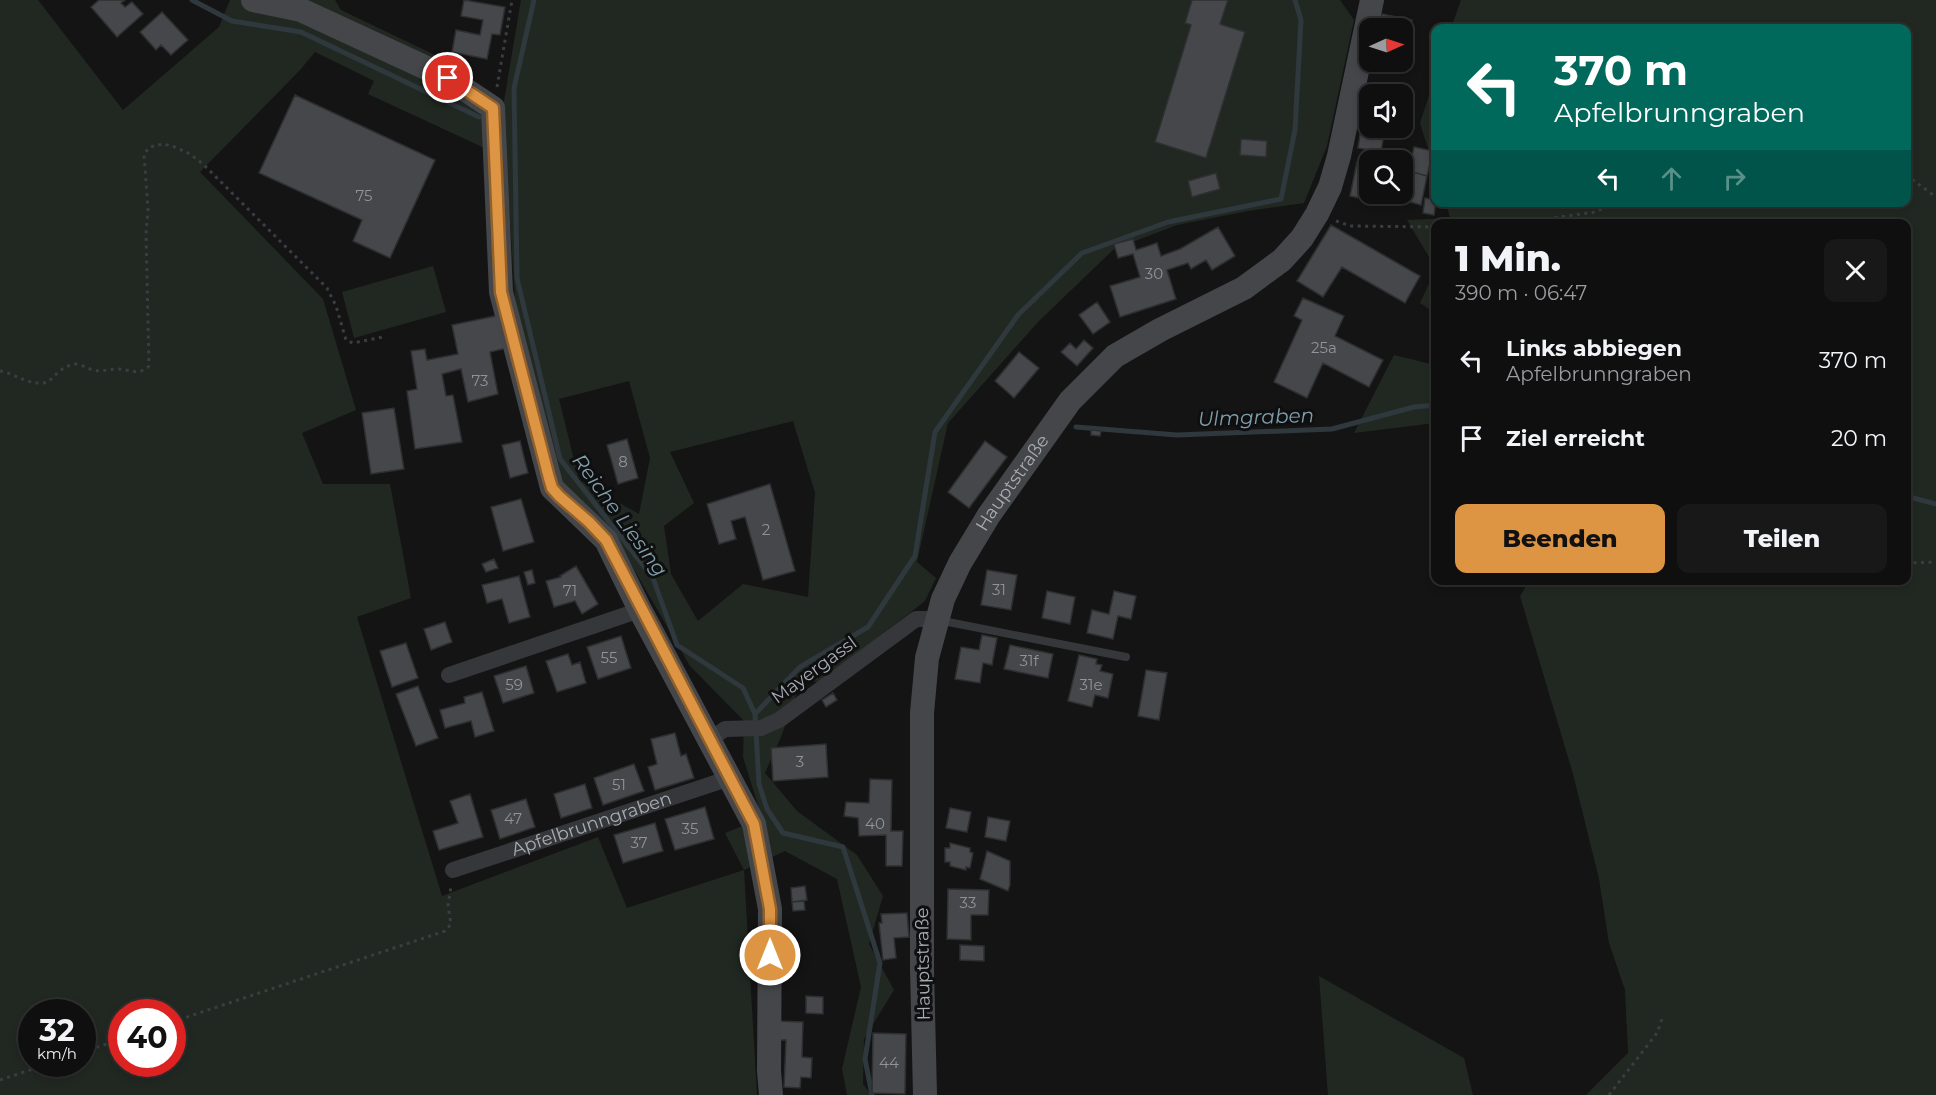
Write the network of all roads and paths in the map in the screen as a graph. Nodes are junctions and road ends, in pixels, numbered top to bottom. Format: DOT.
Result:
graph roads {
  1 [pos="253,0"];
  2 [pos="512,0"];
  3 [pos="1372,0"];
  4 [pos="299,5"];
  5 [pos="493,108"];
  6 [pos="1911,179"];
  7 [pos="1936,197"];
  8 [pos="1606,207"];
  9 [pos="1317,214"];
  10 [pos="1545,219"];
  11 [pos="1431,226"];
  12 [pos="383,337"];
  13 [pos="0,371"];
  14 [pos="1936,562"];
  15 [pos="1911,563"];
  16 [pos="640,609"];
  17 [pos="937,620"];
  18 [pos="1126,657"];
  19 [pos="449,675"];
  20 [pos="709,740"];
  21 [pos="730,778"];
  22 [pos="453,870"];
  23 [pos="186,1017"];
  24 [pos="1663,1017"];
  25 [pos="18,1074"];
  26 [pos="0,1080"];
  27 [pos="771,1095"];
  28 [pos="925,1095"];
  29 [pos="1609,1095"];
  1 -- 4 [label="street"];
  2 -- 5 [label="path"];
  3 -- 9 [label="street, Hauptstraße"];
  4 -- 5 [label="street"];
  5 -- 16 [label="street"];
  6 -- 7 [label="path"];
  8 -- 10 [label="path"];
  9 -- 11 [label="path"];
  9 -- 17 [label="street, Hauptstraße"];
  12 -- 13 [label="path"];
  14 -- 15 [label="path"];
  16 -- 19 [label="street"];
  16 -- 20 [label="street"];
  17 -- 18 [label="lane"];
  17 -- 20 [label="street, Mayergassl"];
  17 -- 28 [label="street, Hauptstraße"];
  20 -- 21 [label="street"];
  21 -- 22 [label="street, Apfelbrunngraben"];
  21 -- 27 [label="street"];
  22 -- 23 [label="path"];
  24 -- 29 [label="path"];
  25 -- 26 [label="path"];
}
